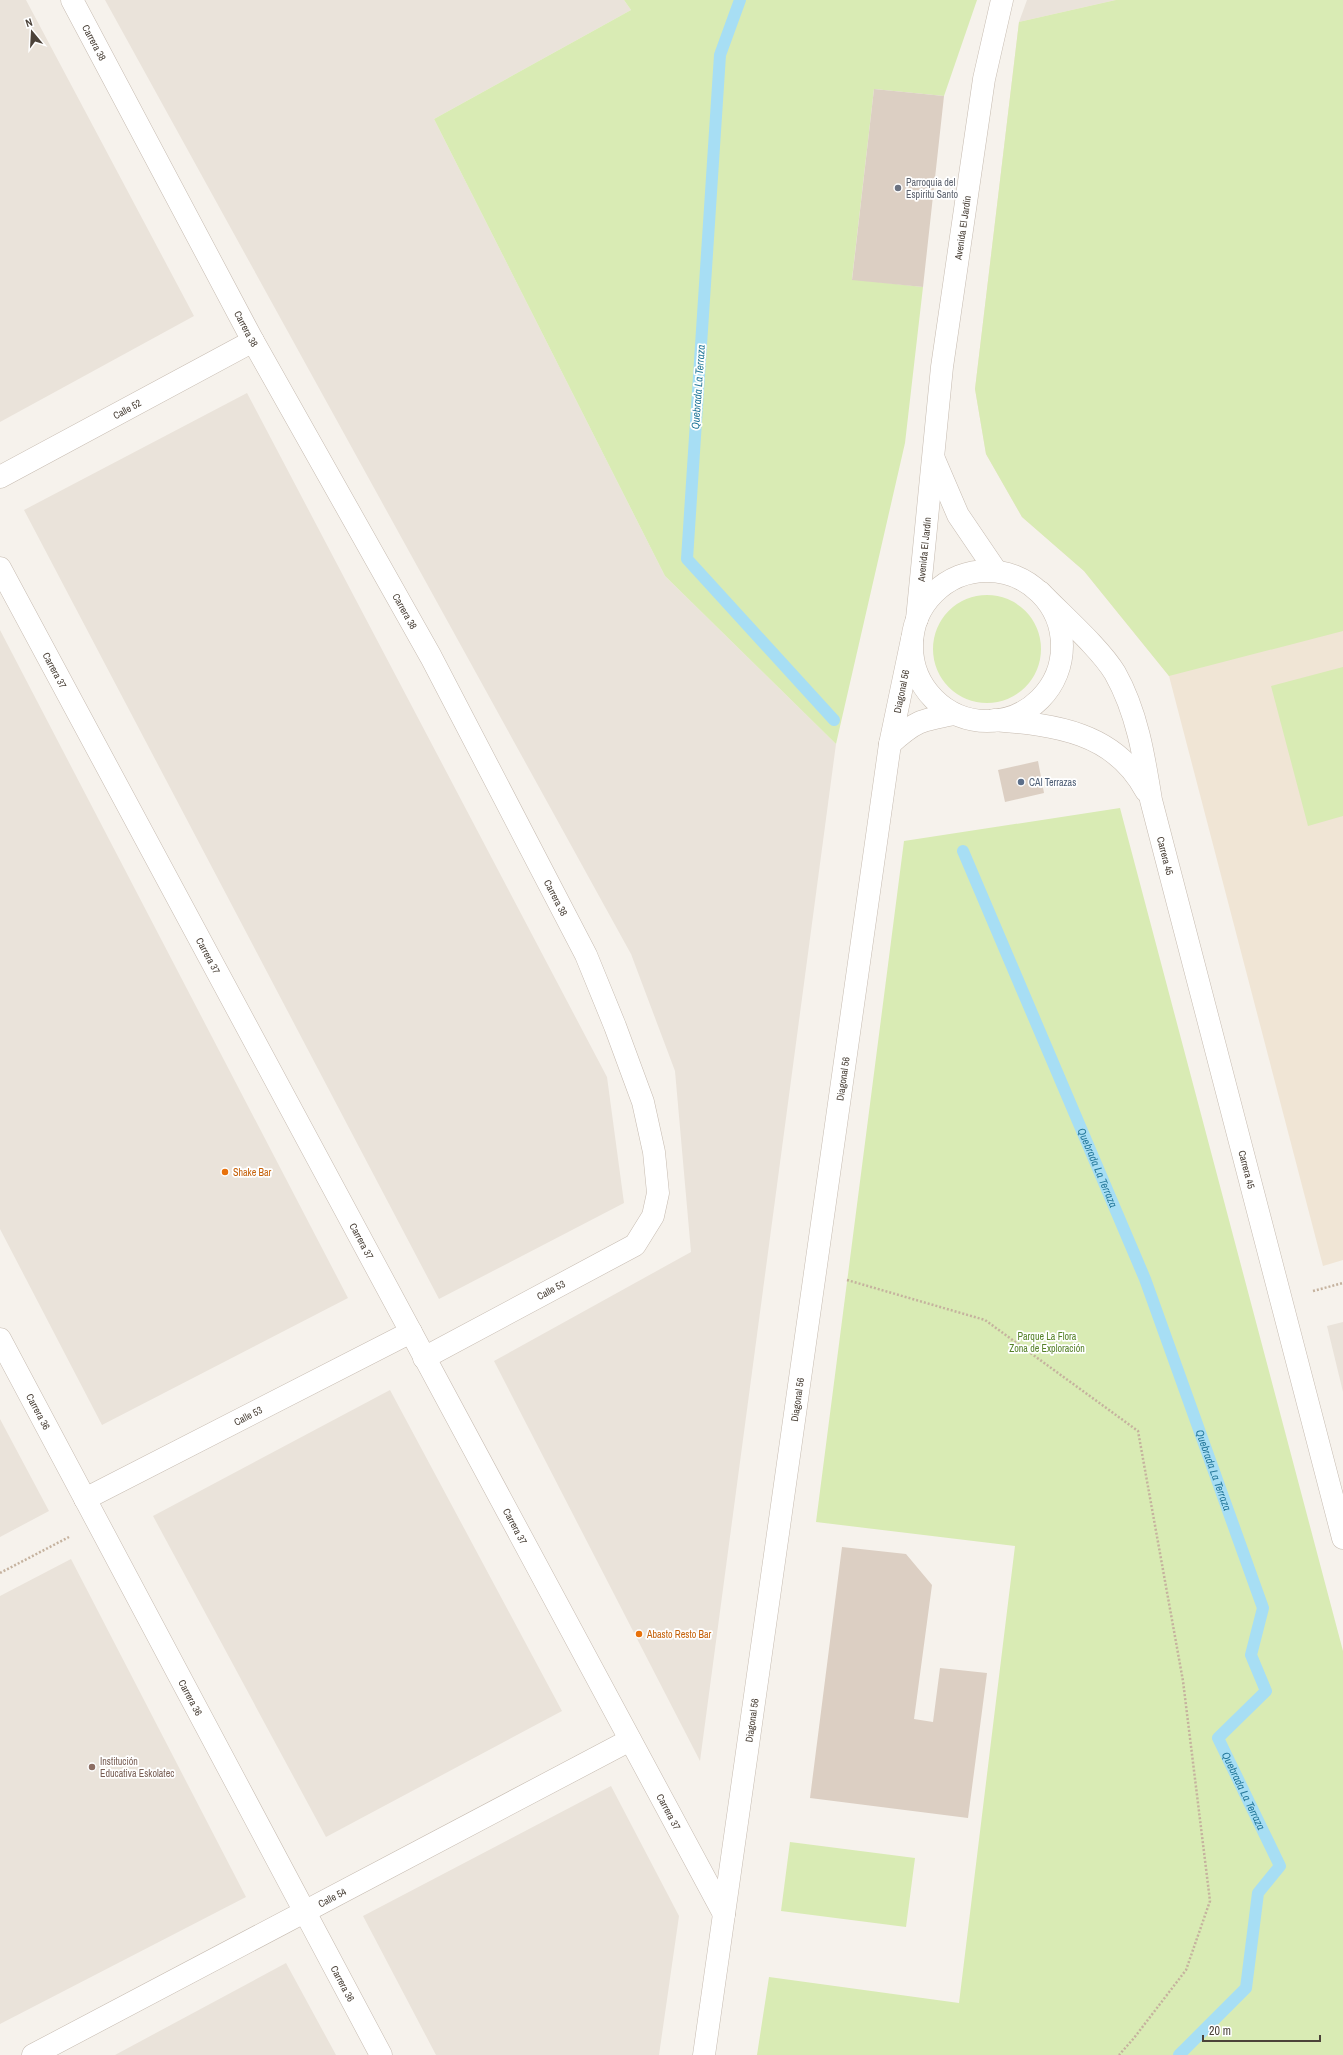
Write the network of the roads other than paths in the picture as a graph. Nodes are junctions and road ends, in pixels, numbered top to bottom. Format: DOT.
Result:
graph roads {
  1 [pos="72,0"];
  2 [pos="1002,0"];
  3 [pos="253,341"];
  4 [pos="933,457"];
  5 [pos="0,477"];
  6 [pos="0,568"];
  7 [pos="996,571"];
  8 [pos="1040,592"];
  9 [pos="914,629"];
  10 [pos="954,714"];
  11 [pos="994,720"];
  12 [pos="890,744"];
  13 [pos="1151,800"];
  14 [pos="635,1244"];
  15 [pos="410,1332"];
  16 [pos="0,1339"];
  17 [pos="424,1358"];
  18 [pos="85,1499"];
  19 [pos="1343,1538"];
  20 [pos="630,1740"];
  21 [pos="305,1911"];
  22 [pos="724,1914"];
  23 [pos="33,2055"];
  24 [pos="381,2055"];
  25 [pos="704,2055"];
  1 -- 3 [label="street, Carrera 38"];
  2 -- 4 [label="street, Avenida El Jardín"];
  3 -- 5 [label="street, Calle 52"];
  3 -- 14 [label="street, Carrera 38"];
  4 -- 7 [label="street, Avenida El Jardín"];
  4 -- 9 [label="street, Avenida El Jardín"];
  6 -- 15 [label="street, Carrera 37"];
  7 -- 8 [label="street"];
  7 -- 9 [label="street"];
  8 -- 11 [label="street"];
  8 -- 13 [label="street, Carrera 45"];
  9 -- 10 [label="street"];
  9 -- 12 [label="street, Diagonal 56"];
  10 -- 11 [label="street"];
  10 -- 12 [label="street, Diagonal 56"];
  11 -- 13 [label="street, Carrera 45"];
  12 -- 22 [label="street, Diagonal 56"];
  13 -- 19 [label="street, Carrera 45"];
  14 -- 17 [label="street, Calle 53"];
  15 -- 17 [label="street, Carrera 37"];
  15 -- 18 [label="street, Calle 53"];
  16 -- 18 [label="street, Carrera 36"];
  17 -- 20 [label="street, Carrera 37"];
  18 -- 21 [label="street, Carrera 36"];
  20 -- 21 [label="street, Calle 54"];
  20 -- 22 [label="street, Carrera 37"];
  21 -- 23 [label="street, Calle 54"];
  21 -- 24 [label="street, Carrera 36"];
  22 -- 25 [label="street, Diagonal 56"];
}
